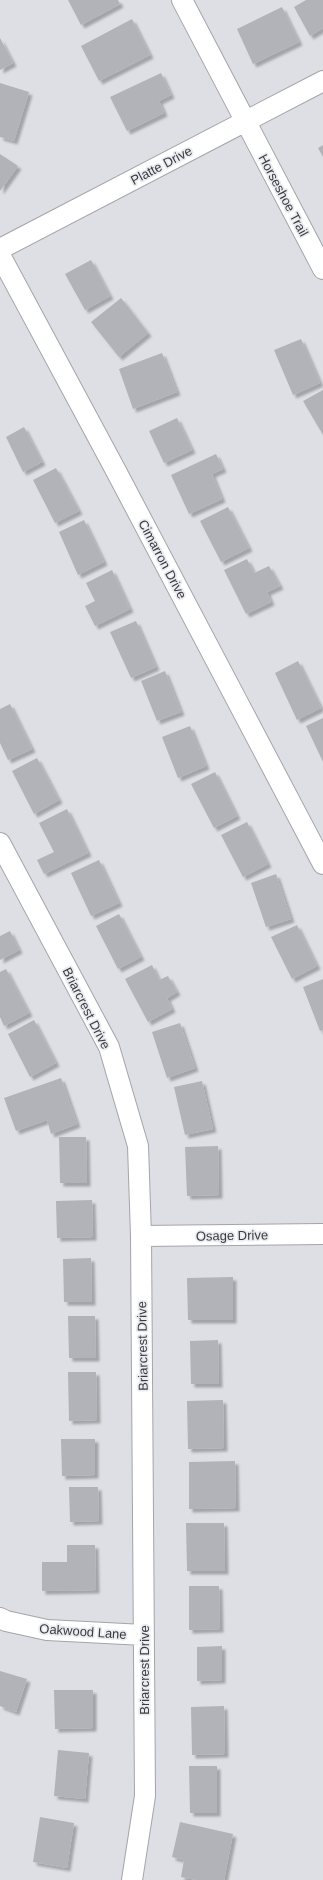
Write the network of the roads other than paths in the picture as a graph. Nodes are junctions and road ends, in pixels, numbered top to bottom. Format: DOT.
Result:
graph roads {
  1 [pos="182,0"];
  2 [pos="323,81"];
  3 [pos="245,121"];
  4 [pos="0,249"];
  5 [pos="0,255"];
  6 [pos="323,269"];
  7 [pos="0,843"];
  8 [pos="323,864"];
  9 [pos="323,1234"];
  10 [pos="141,1236"];
  11 [pos="0,1618"];
  12 [pos="144,1635"];
  13 [pos="132,1880"];
  1 -- 3 [label="street, Horseshoe Trail"];
  2 -- 3 [label="street, Platte Drive"];
  3 -- 4 [label="street, Platte Drive"];
  3 -- 6 [label="street, Horseshoe Trail"];
  5 -- 8 [label="street, Cimarron Drive"];
  7 -- 10 [label="street, Briarcrest Drive"];
  9 -- 10 [label="street, Osage Drive"];
  10 -- 12 [label="street, Briarcrest Drive"];
  11 -- 12 [label="street, Oakwood Lane"];
  12 -- 13 [label="street, Briarcrest Drive"];
}
